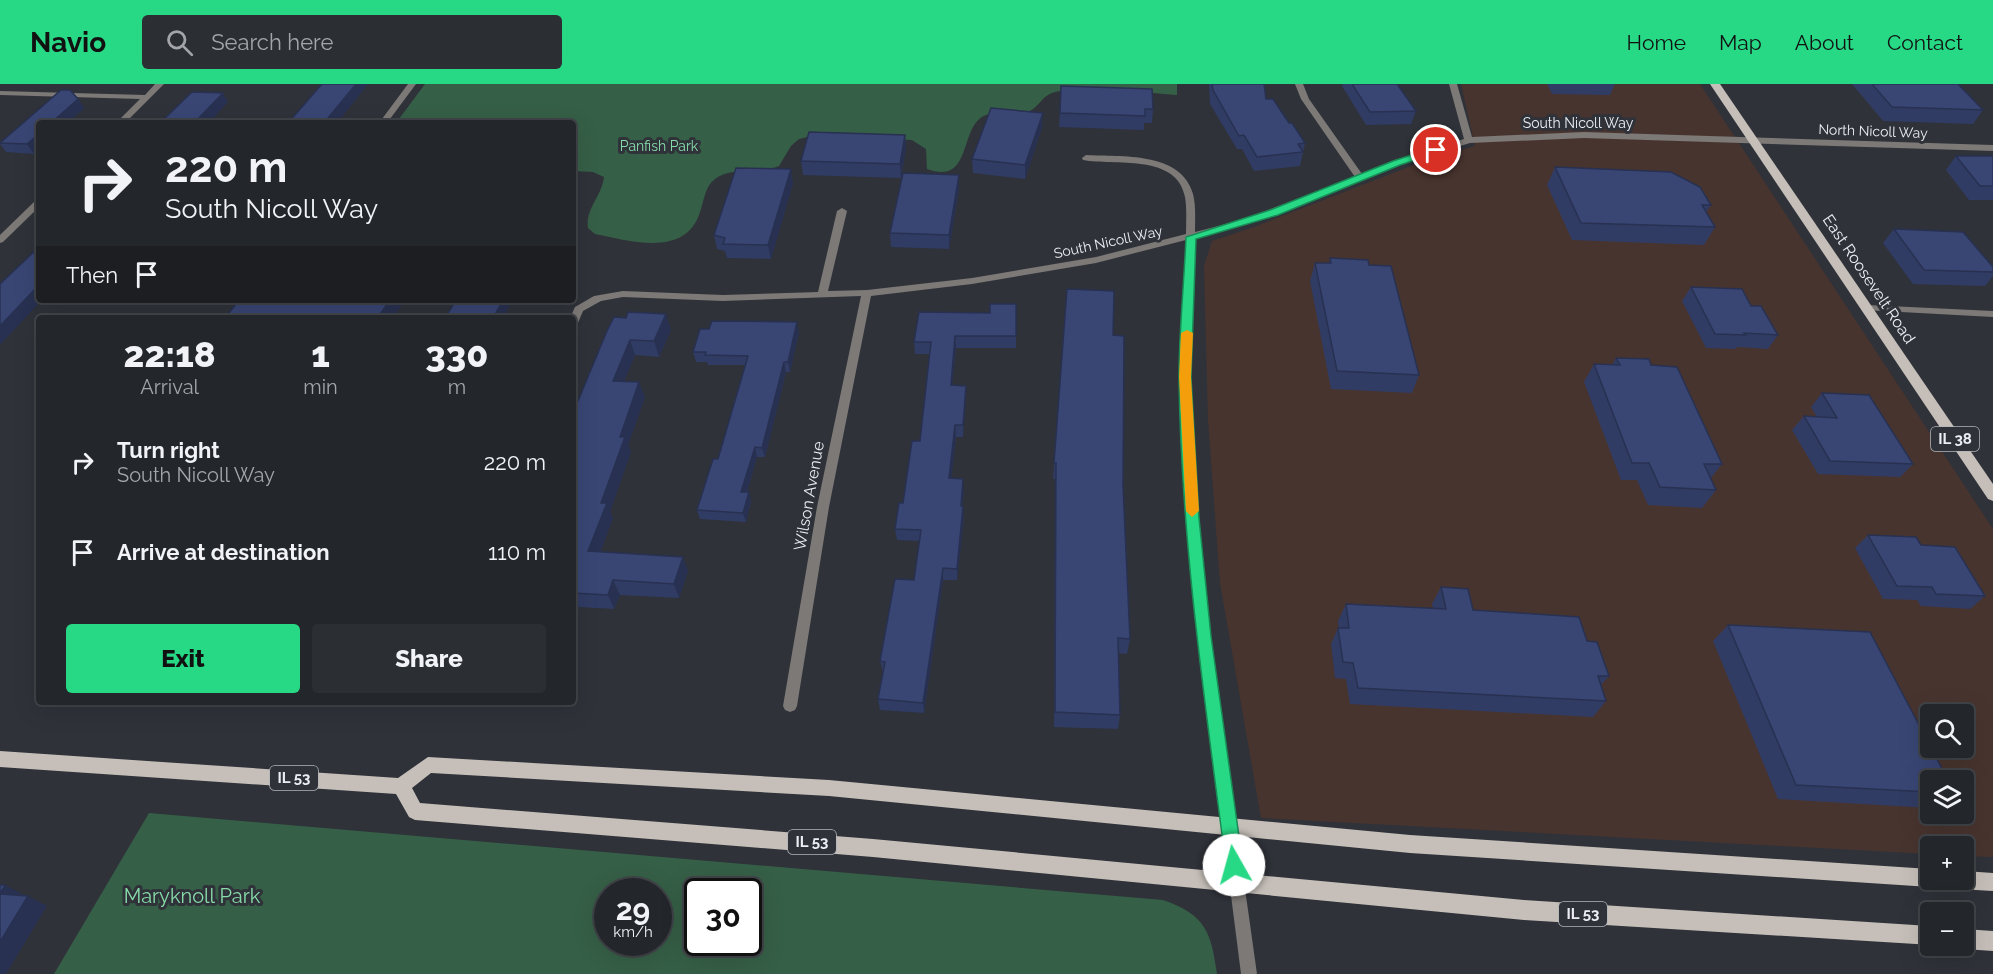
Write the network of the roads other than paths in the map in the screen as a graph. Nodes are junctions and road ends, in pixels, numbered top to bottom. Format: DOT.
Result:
graph roads {
  1 [pos="160,84"];
  2 [pos="412,84"];
  3 [pos="1299,84"];
  4 [pos="1453,84"];
  5 [pos="1715,84"];
  6 [pos="0,93"];
  7 [pos="146,98"];
  8 [pos="123,120"];
  9 [pos="385,120"];
  10 [pos="1469,140"];
  11 [pos="1753,141"];
  12 [pos="1993,148"];
  13 [pos="1086,158"];
  14 [pos="1360,178"];
  15 [pos="36,205"];
  16 [pos="842,211"];
  17 [pos="1191,237"];
  18 [pos="0,240"];
  19 [pos="867,293"];
  20 [pos="822,295"];
  21 [pos="1868,308"];
  22 [pos="1993,314"];
  23 [pos="576,316"];
  24 [pos="1993,495"];
  25 [pos="790,706"];
  26 [pos="0,759"];
  27 [pos="400,786"];
  28 [pos="1230,828"];
  29 [pos="1920,877"];
  30 [pos="1974,881"];
  31 [pos="1993,882"];
  32 [pos="1237,884"];
  33 [pos="1920,935"];
  34 [pos="1974,939"];
  35 [pos="1993,940"];
  36 [pos="1249,974"];
  1 -- 7 [label="street"];
  2 -- 9 [label="street"];
  3 -- 14 [label="street"];
  4 -- 10 [label="street"];
  5 -- 11 [label="main road, East Roosevelt Road / IL 38"];
  6 -- 7 [label="street"];
  7 -- 8 [label="street"];
  10 -- 11 [label="street, South Nicoll Way"];
  10 -- 14 [label="street, South Nicoll Way"];
  11 -- 12 [label="street, North Nicoll Way"];
  11 -- 21 [label="main road, East Roosevelt Road / IL 38"];
  13 -- 17 [label="street"];
  14 -- 17 [label="street, South Nicoll Way"];
  15 -- 18 [label="street"];
  16 -- 20 [label="street"];
  17 -- 19 [label="street, South Nicoll Way"];
  17 -- 28 [label="street"];
  19 -- 20 [label="street, South Nicoll Way"];
  19 -- 25 [label="street, Wilson Avenue"];
  20 -- 23 [label="street, South Nicoll Way"];
  21 -- 22 [label="street"];
  21 -- 24 [label="main road, East Roosevelt Road / IL 38"];
  26 -- 27 [label="main road, IL 53"];
  27 -- 28 [label="main road"];
  27 -- 32 [label="main road, IL 53"];
  28 -- 29 [label="main road"];
  28 -- 32 [label="street"];
  30 -- 31 [label="main road"];
  32 -- 33 [label="main road, IL 53"];
  32 -- 36 [label="street"];
  34 -- 35 [label="main road"];
}
